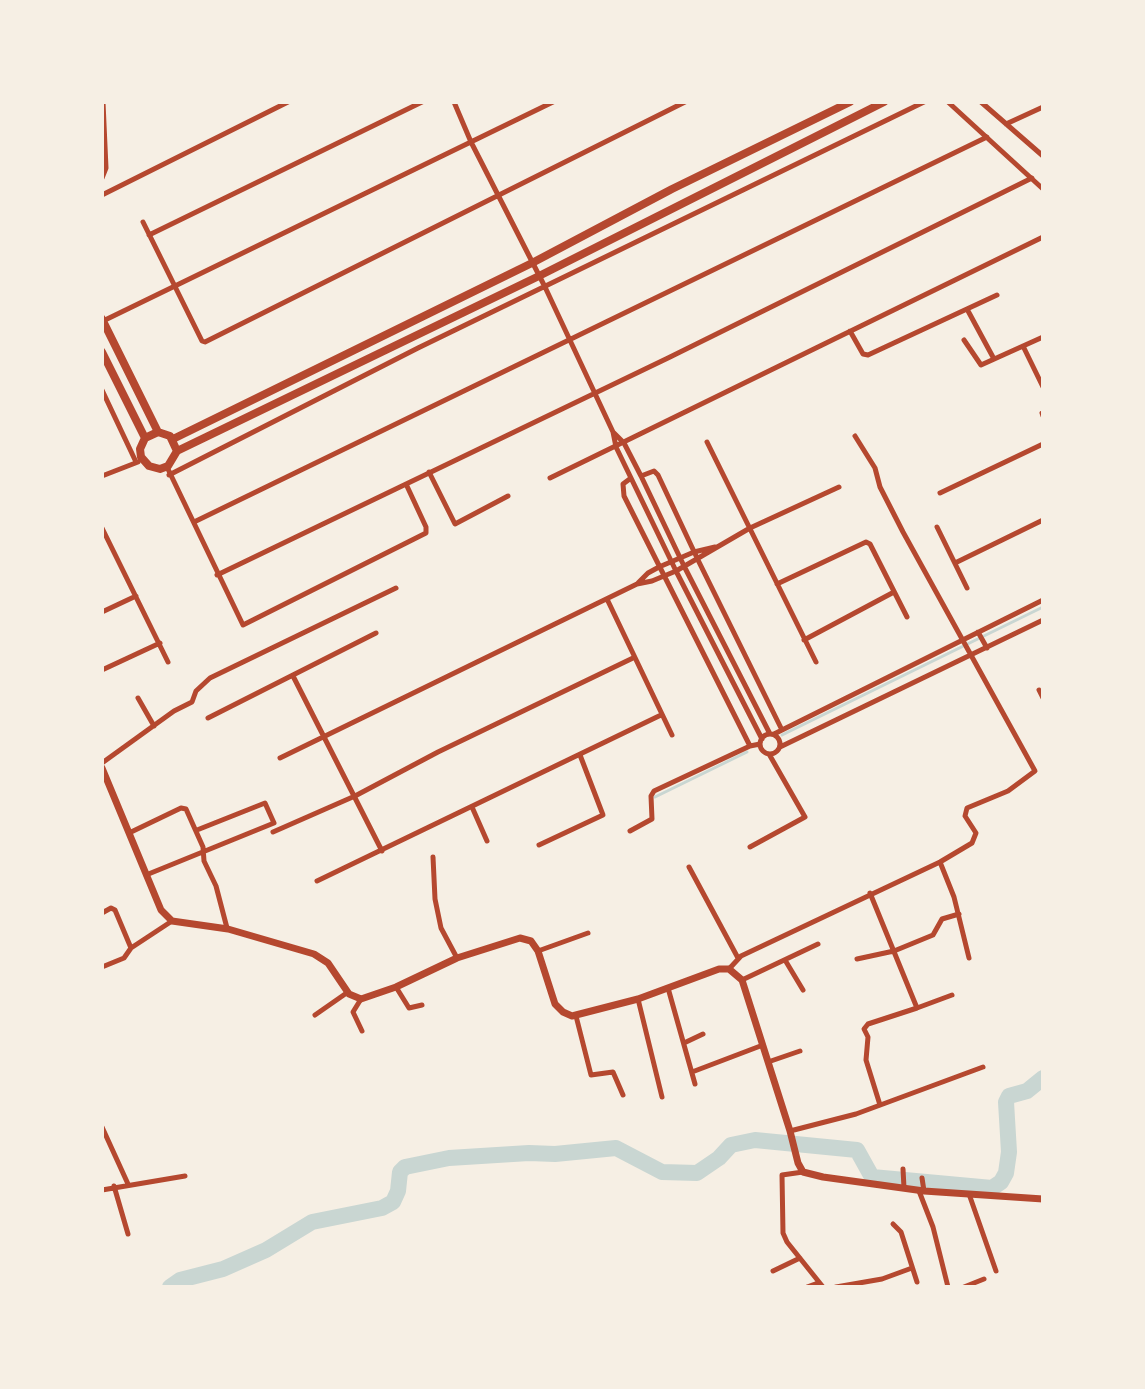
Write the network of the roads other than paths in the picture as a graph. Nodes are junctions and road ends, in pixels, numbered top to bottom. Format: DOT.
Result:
graph roads {
  1 [pos="103,102"];
  2 [pos="288,102"];
  3 [pos="422,102"];
  4 [pos="454,102"];
  5 [pos="553,102"];
  6 [pos="685,102"];
  7 [pos="850,102"];
  8 [pos="884,102"];
  9 [pos="924,102"];
  10 [pos="948,102"];
  11 [pos="981,102"];
  12 [pos="1043,107"];
  13 [pos="1006,124"];
  14 [pos="987,137"];
  15 [pos="471,142"];
  16 [pos="1043,156"];
  17 [pos="102,178"];
  18 [pos="1032,178"];
  19 [pos="715,185"];
  20 [pos="1043,189"];
  21 [pos="102,195"];
  22 [pos="498,195"];
  23 [pos="722,200"];
  24 [pos="143,222"];
  25 [pos="149,235"];
  26 [pos="1043,237"];
  27 [pos="532,263"];
  28 [pos="539,276"];
  29 [pos="175,286"];
  30 [pos="545,287"];
  31 [pos="997,295"];
  32 [pos="967,309"];
  33 [pos="102,320"];
  34 [pos="850,331"];
  35 [pos="412,337"];
  36 [pos="1042,338"];
  37 [pos="569,340"];
  38 [pos="964,340"];
  39 [pos="1023,346"];
  40 [pos="418,348"];
  41 [pos="102,352"];
  42 [pos="994,359"];
  43 [pos="1043,387"];
  44 [pos="102,390"];
  45 [pos="595,393"];
  46 [pos="158,432"];
  47 [pos="613,432"];
  48 [pos="855,436"];
  49 [pos="145,438"];
  50 [pos="173,439"];
  51 [pos="707,442"];
  52 [pos="624,443"];
  53 [pos="1043,444"];
  54 [pos="616,447"];
  55 [pos="177,451"];
  56 [pos="140,461"];
  57 [pos="168,471"];
  58 [pos="429,472"];
  59 [pos="102,476"];
  60 [pos="641,476"];
  61 [pos="550,478"];
  62 [pos="631,478"];
  63 [pos="406,484"];
  64 [pos="839,487"];
  65 [pos="940,493"];
  66 [pos="508,496"];
  67 [pos="1043,520"];
  68 [pos="194,522"];
  69 [pos="937,527"];
  70 [pos="102,528"];
  71 [pos="750,528"];
  72 [pos="110,545"];
  73 [pos="718,547"];
  74 [pos="102,549"];
  75 [pos="694,552"];
  76 [pos="681,558"];
  77 [pos="698,560"];
  78 [pos="672,562"];
  79 [pos="955,563"];
  80 [pos="684,566"];
  81 [pos="659,567"];
  82 [pos="676,571"];
  83 [pos="217,575"];
  84 [pos="663,576"];
  85 [pos="637,584"];
  86 [pos="777,584"];
  87 [pos="396,588"];
  88 [pos="967,588"];
  89 [pos="894,592"];
  90 [pos="136,596"];
  91 [pos="607,599"];
  92 [pos="1043,600"];
  93 [pos="102,612"];
  94 [pos="907,617"];
  95 [pos="1043,620"];
  96 [pos="376,633"];
  97 [pos="979,634"];
  98 [pos="804,640"];
  99 [pos="160,643"];
  100 [pos="986,647"];
  101 [pos="633,658"];
  102 [pos="168,662"];
  103 [pos="816,662"];
  104 [pos="102,670"];
  105 [pos="293,676"];
  106 [pos="1039,690"];
  107 [pos="138,698"];
  108 [pos="1043,698"];
  109 [pos="661,715"];
  110 [pos="208,718"];
  111 [pos="154,726"];
  112 [pos="782,730"];
  113 [pos="772,734"];
  114 [pos="672,735"];
  115 [pos="325,737"];
  116 [pos="761,741"];
  117 [pos="750,746"];
  118 [pos="780,747"];
  119 [pos="769,754"];
  120 [pos="580,755"];
  121 [pos="280,758"];
  122 [pos="102,765"];
  123 [pos="355,796"];
  124 [pos="472,807"];
  125 [pos="197,830"];
  126 [pos="630,831"];
  127 [pos="273,832"];
  128 [pos="129,833"];
  129 [pos="487,841"];
  130 [pos="539,845"];
  131 [pos="750,847"];
  132 [pos="203,851"];
  133 [pos="382,851"];
  134 [pos="433,857"];
  135 [pos="940,862"];
  136 [pos="689,867"];
  137 [pos="146,875"];
  138 [pos="317,881"];
  139 [pos="870,893"];
  140 [pos="102,913"];
  141 [pos="959,914"];
  142 [pos="172,921"];
  143 [pos="228,929"];
  144 [pos="588,933"];
  145 [pos="818,944"];
  146 [pos="131,948"];
  147 [pos="538,951"];
  148 [pos="894,951"];
  149 [pos="457,958"];
  150 [pos="738,958"];
  151 [pos="969,958"];
  152 [pos="857,959"];
  153 [pos="785,960"];
  154 [pos="102,967"];
  155 [pos="729,969"];
  156 [pos="742,980"];
  157 [pos="396,987"];
  158 [pos="668,988"];
  159 [pos="803,990"];
  160 [pos="348,992"];
  161 [pos="952,995"];
  162 [pos="361,999"];
  163 [pos="638,999"];
  164 [pos="422,1005"];
  165 [pos="917,1008"];
  166 [pos="315,1015"];
  167 [pos="576,1016"];
  168 [pos="362,1031"];
  169 [pos="703,1034"];
  170 [pos="684,1043"];
  171 [pos="763,1045"];
  172 [pos="800,1051"];
  173 [pos="767,1062"];
  174 [pos="983,1067"];
  175 [pos="692,1072"];
  176 [pos="695,1084"];
  177 [pos="623,1095"];
  178 [pos="662,1097"];
  179 [pos="880,1105"];
  180 [pos="102,1127"];
  181 [pos="791,1133"];
  182 [pos="803,1172"];
  183 [pos="903,1172"];
  184 [pos="185,1176"];
  185 [pos="128,1184"];
  186 [pos="114,1186"];
  187 [pos="903,1186"];
  188 [pos="922,1186"];
  189 [pos="102,1190"];
  190 [pos="969,1194"];
  191 [pos="1043,1199"];
  192 [pos="893,1224"];
  193 [pos="128,1234"];
  194 [pos="800,1258"];
  195 [pos="912,1268"];
  196 [pos="773,1271"];
  197 [pos="996,1271"];
  198 [pos="984,1279"];
  199 [pos="917,1282"];
  200 [pos="821,1285"];
  201 [pos="807,1287"];
  202 [pos="836,1287"];
  203 [pos="948,1287"];
  204 [pos="964,1287"];
  1 -- 17 [label="street"];
  2 -- 21 [label="street"];
  3 -- 25 [label="street"];
  4 -- 15 [label="street"];
  5 -- 15 [label="street"];
  6 -- 22 [label="street"];
  7 -- 27 [label="main road"];
  8 -- 19 [label="main road"];
  9 -- 23 [label="street"];
  10 -- 14 [label="street"];
  11 -- 13 [label="street"];
  12 -- 13 [label="street"];
  13 -- 16 [label="street"];
  14 -- 18 [label="street"];
  14 -- 37 [label="street"];
  15 -- 22 [label="street"];
  15 -- 29 [label="street"];
  18 -- 20 [label="street"];
  18 -- 45 [label="street"];
  19 -- 23 [label="street"];
  19 -- 28 [label="main road"];
  22 -- 27 [label="street"];
  22 -- 29 [label="street"];
  23 -- 30 [label="street"];
  24 -- 25 [label="street"];
  25 -- 29 [label="street"];
  26 -- 34 [label="street"];
  27 -- 28 [label="street"];
  27 -- 50 [label="main road"];
  28 -- 30 [label="street"];
  28 -- 35 [label="main road"];
  29 -- 33 [label="street"];
  30 -- 37 [label="street"];
  30 -- 40 [label="street"];
  31 -- 32 [label="street"];
  32 -- 34 [label="street"];
  32 -- 42 [label="street"];
  33 -- 46 [label="main road"];
  34 -- 52 [label="street"];
  35 -- 40 [label="street"];
  35 -- 55 [label="main road"];
  36 -- 39 [label="street"];
  37 -- 45 [label="street"];
  37 -- 68 [label="street"];
  38 -- 42 [label="street"];
  39 -- 42 [label="street"];
  39 -- 43 [label="street"];
  40 -- 57 [label="street"];
  41 -- 49 [label="main road"];
  44 -- 56 [label="street"];
  45 -- 47 [label="street"];
  45 -- 58 [label="street"];
  46 -- 49 [label="main road"];
  46 -- 50 [label="main road"];
  47 -- 52 [label="street"];
  47 -- 54 [label="street"];
  48 -- 135 [label="street"];
  49 -- 56 [label="main road"];
  50 -- 55 [label="main road"];
  51 -- 71 [label="street"];
  52 -- 54 [label="street"];
  52 -- 60 [label="street"];
  53 -- 65 [label="street"];
  54 -- 61 [label="street"];
  54 -- 62 [label="street"];
  55 -- 57 [label="main road"];
  56 -- 57 [label="main road"];
  56 -- 59 [label="street"];
  57 -- 68 [label="street"];
  58 -- 63 [label="street"];
  58 -- 66 [label="street"];
  60 -- 75 [label="street"];
  60 -- 76 [label="street"];
  62 -- 78 [label="street"];
  62 -- 81 [label="street"];
  63 -- 83 [label="street"];
  63 -- 83 [label="street"];
  64 -- 71 [label="street"];
  67 -- 79 [label="street"];
  68 -- 83 [label="street"];
  69 -- 79 [label="street"];
  70 -- 72 [label="street"];
  71 -- 73 [label="street"];
  71 -- 86 [label="street"];
  72 -- 74 [label="street"];
  72 -- 90 [label="street"];
  73 -- 75 [label="street"];
  73 -- 77 [label="street"];
  75 -- 76 [label="street"];
  75 -- 77 [label="street"];
  76 -- 78 [label="street"];
  76 -- 80 [label="street"];
  77 -- 80 [label="street"];
  77 -- 112 [label="street"];
  78 -- 81 [label="street"];
  78 -- 82 [label="street"];
  79 -- 88 [label="street"];
  80 -- 82 [label="street"];
  80 -- 113 [label="street"];
  81 -- 84 [label="street"];
  81 -- 85 [label="street"];
  82 -- 84 [label="street"];
  82 -- 116 [label="street"];
  84 -- 85 [label="street"];
  84 -- 117 [label="street"];
  85 -- 91 [label="street"];
  86 -- 89 [label="street"];
  86 -- 98 [label="street"];
  87 -- 111 [label="street"];
  89 -- 94 [label="street"];
  89 -- 98 [label="street"];
  90 -- 93 [label="street"];
  90 -- 99 [label="street"];
  91 -- 101 [label="street"];
  91 -- 115 [label="street"];
  92 -- 97 [label="street"];
  95 -- 100 [label="street"];
  96 -- 105 [label="street"];
  97 -- 100 [label="street"];
  97 -- 112 [label="street"];
  98 -- 103 [label="street"];
  99 -- 102 [label="street"];
  99 -- 104 [label="street"];
  100 -- 118 [label="street"];
  101 -- 109 [label="street"];
  101 -- 123 [label="street"];
  105 -- 110 [label="street"];
  105 -- 115 [label="street"];
  106 -- 108 [label="street"];
  107 -- 111 [label="street"];
  109 -- 114 [label="street"];
  109 -- 120 [label="street"];
  111 -- 122 [label="street"];
  112 -- 113 [label="street"];
  113 -- 116 [label="street"];
  113 -- 118 [label="street"];
  115 -- 121 [label="street"];
  115 -- 123 [label="street"];
  116 -- 117 [label="street"];
  116 -- 119 [label="street"];
  117 -- 126 [label="street"];
  118 -- 119 [label="street"];
  119 -- 131 [label="street"];
  120 -- 124 [label="street"];
  120 -- 130 [label="street"];
  122 -- 128 [label="street"];
  123 -- 127 [label="street"];
  123 -- 133 [label="street"];
  124 -- 129 [label="street"];
  124 -- 133 [label="street"];
  125 -- 128 [label="street"];
  125 -- 132 [label="street"];
  125 -- 132 [label="street"];
  128 -- 137 [label="street"];
  132 -- 137 [label="street"];
  132 -- 143 [label="street"];
  133 -- 138 [label="street"];
  134 -- 149 [label="street"];
  135 -- 139 [label="street"];
  135 -- 141 [label="street"];
  136 -- 150 [label="street"];
  137 -- 142 [label="street"];
  139 -- 148 [label="street"];
  139 -- 150 [label="street"];
  140 -- 146 [label="street"];
  141 -- 148 [label="street"];
  141 -- 151 [label="street"];
  142 -- 143 [label="street"];
  142 -- 146 [label="street"];
  143 -- 160 [label="street"];
  144 -- 147 [label="street"];
  145 -- 153 [label="street"];
  146 -- 154 [label="street"];
  147 -- 149 [label="street"];
  147 -- 167 [label="street"];
  148 -- 152 [label="street"];
  148 -- 165 [label="street"];
  149 -- 157 [label="street"];
  150 -- 155 [label="street"];
  153 -- 156 [label="street"];
  153 -- 159 [label="street"];
  155 -- 156 [label="street"];
  155 -- 158 [label="street"];
  156 -- 171 [label="street"];
  157 -- 162 [label="street"];
  157 -- 164 [label="street"];
  158 -- 163 [label="street"];
  158 -- 170 [label="street"];
  160 -- 162 [label="street"];
  160 -- 166 [label="street"];
  161 -- 165 [label="street"];
  162 -- 168 [label="street"];
  163 -- 167 [label="street"];
  163 -- 178 [label="street"];
  165 -- 179 [label="street"];
  167 -- 177 [label="street"];
  169 -- 170 [label="street"];
  170 -- 175 [label="street"];
  171 -- 173 [label="street"];
  171 -- 175 [label="street"];
  172 -- 173 [label="street"];
  173 -- 181 [label="street"];
  174 -- 179 [label="street"];
  175 -- 176 [label="street"];
  179 -- 181 [label="street"];
  180 -- 185 [label="street"];
  181 -- 182 [label="street"];
  182 -- 187 [label="street"];
  182 -- 194 [label="street"];
  183 -- 187 [label="street"];
  184 -- 185 [label="street"];
  185 -- 186 [label="street"];
  186 -- 189 [label="street"];
  186 -- 193 [label="street"];
  187 -- 188 [label="street"];
  188 -- 190 [label="street"];
  188 -- 203 [label="street"];
  190 -- 191 [label="street"];
  190 -- 197 [label="street"];
  192 -- 195 [label="street"];
  194 -- 196 [label="street"];
  194 -- 200 [label="street"];
  195 -- 199 [label="street"];
  195 -- 202 [label="street"];
  198 -- 204 [label="street"];
  200 -- 201 [label="street"];
}
